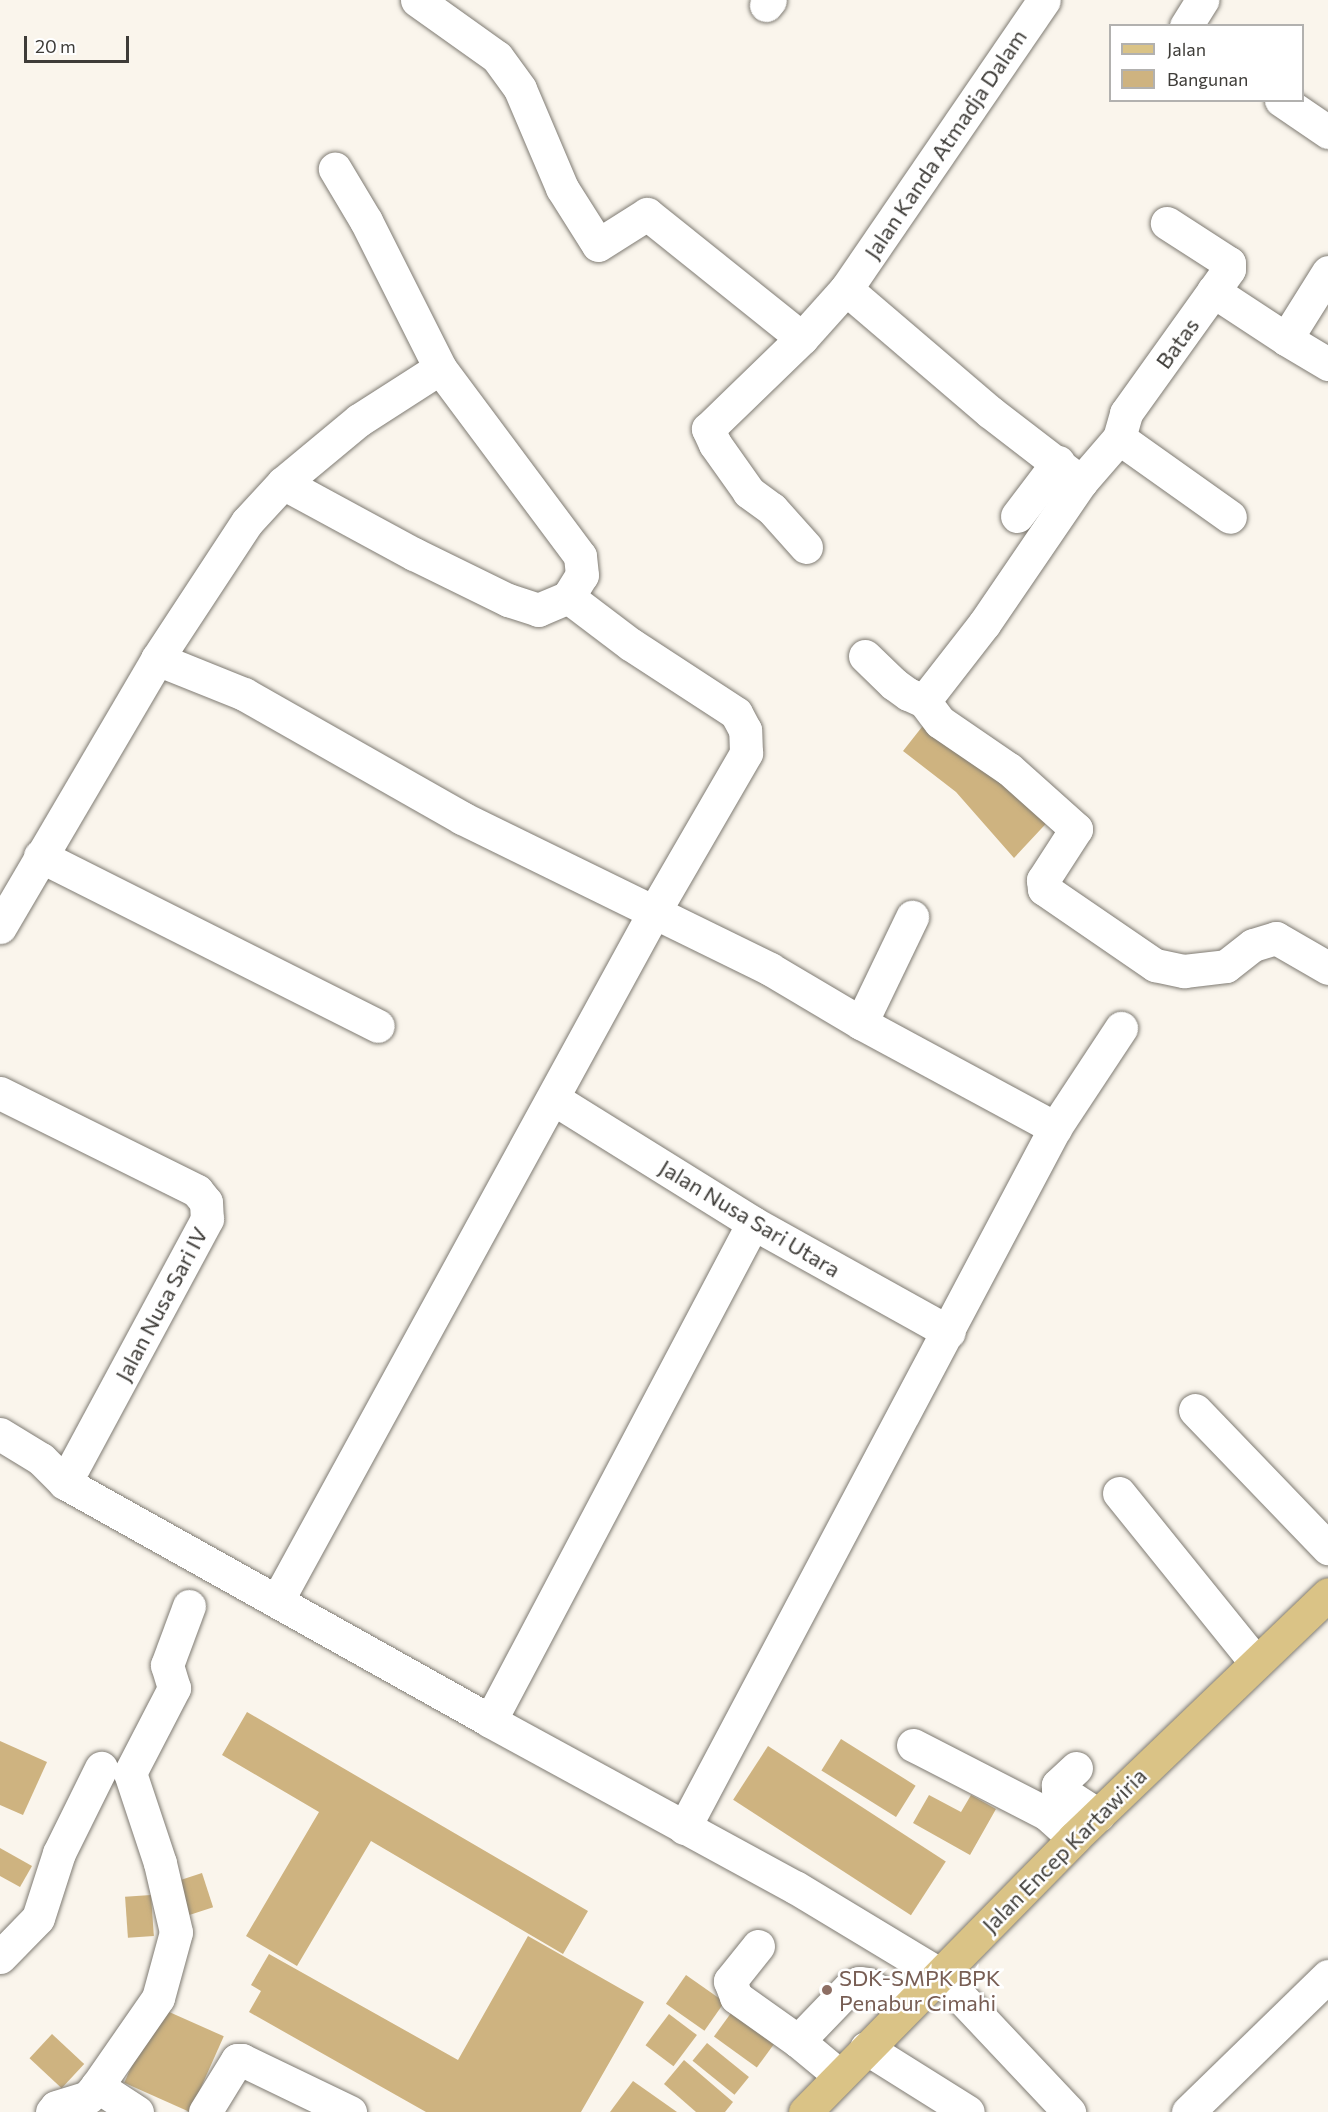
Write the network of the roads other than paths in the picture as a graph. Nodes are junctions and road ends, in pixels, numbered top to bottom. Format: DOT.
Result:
graph roads {
  1 [pos="417,0"];
  2 [pos="1044,0"];
  3 [pos="1202,0"];
  4 [pos="1187,24"];
  5 [pos="1284,102"];
  6 [pos="1328,132"];
  7 [pos="335,169"];
  8 [pos="1167,223"];
  9 [pos="1328,272"];
  10 [pos="846,289"];
  11 [pos="1213,291"];
  12 [pos="802,338"];
  13 [pos="1286,339"];
  14 [pos="1328,364"];
  15 [pos="440,368"];
  16 [pos="1119,438"];
  17 [pos="1070,472"];
  18 [pos="283,483"];
  19 [pos="1017,516"];
  20 [pos="1230,517"];
  21 [pos="806,547"];
  22 [pos="568,597"];
  23 [pos="865,656"];
  24 [pos="157,659"];
  25 [pos="924,701"];
  26 [pos="40,856"];
  27 [pos="654,912"];
  28 [pos="912,917"];
  29 [pos="0,927"];
  30 [pos="1328,968"];
  31 [pos="861,1023"];
  32 [pos="378,1026"];
  33 [pos="1121,1028"];
  34 [pos="0,1093"];
  35 [pos="554,1099"];
  36 [pos="1055,1128"];
  37 [pos="753,1223"];
  38 [pos="948,1332"];
  39 [pos="1195,1410"];
  40 [pos="0,1434"];
  41 [pos="65,1483"];
  42 [pos="1119,1493"];
  43 [pos="1328,1548"];
  44 [pos="1328,1594"];
  45 [pos="277,1601"];
  46 [pos="189,1606"];
  47 [pos="1256,1663"];
  48 [pos="490,1721"];
  49 [pos="913,1744"];
  50 [pos="101,1768"];
  51 [pos="1076,1768"];
  52 [pos="1098,1815"];
  53 [pos="684,1828"];
  54 [pos="1074,1838"];
  55 [pos="758,1946"];
  56 [pos="0,1957"];
  57 [pos="939,1974"];
  58 [pos="1328,1976"];
  59 [pos="905,2008"];
  60 [pos="798,2041"];
  61 [pos="866,2048"];
  62 [pos="839,2075"];
  63 [pos="97,2086"];
  64 [pos="52,2112"];
  65 [pos="137,2112"];
  66 [pos="205,2112"];
  67 [pos="350,2112"];
  68 [pos="805,2112"];
  69 [pos="968,2112"];
  70 [pos="1069,2112"];
  71 [pos="1188,2112"];
  1 -- 12 [label="street"];
  2 -- 10 [label="street, Jalan Kanda Atmadja Dalam"];
  3 -- 4 [label="street"];
  5 -- 6 [label="street"];
  7 -- 15 [label="street"];
  8 -- 11 [label="street, Batas"];
  9 -- 13 [label="street"];
  10 -- 12 [label="street, Jalan Kanda Atmadja Dalam"];
  10 -- 17 [label="street"];
  11 -- 13 [label="street"];
  11 -- 16 [label="street, Batas"];
  12 -- 21 [label="street, Jalan Kanda Atmadja Dalam"];
  13 -- 14 [label="street"];
  15 -- 18 [label="street"];
  15 -- 22 [label="street"];
  16 -- 17 [label="street, Batas"];
  16 -- 20 [label="street"];
  17 -- 19 [label="street"];
  17 -- 25 [label="street"];
  18 -- 22 [label="street"];
  18 -- 24 [label="street"];
  22 -- 27 [label="street"];
  23 -- 25 [label="street"];
  24 -- 26 [label="street"];
  24 -- 27 [label="street"];
  25 -- 30 [label="street"];
  26 -- 29 [label="street"];
  26 -- 32 [label="street"];
  27 -- 31 [label="street"];
  27 -- 35 [label="street"];
  28 -- 31 [label="street"];
  31 -- 36 [label="street"];
  33 -- 36 [label="street"];
  34 -- 41 [label="street, Jalan Nusa Sari IV"];
  35 -- 37 [label="street, Jalan Nusa Sari Utara"];
  35 -- 45 [label="street"];
  36 -- 38 [label="street"];
  37 -- 38 [label="street, Jalan Nusa Sari Utara"];
  37 -- 48 [label="street"];
  38 -- 53 [label="street"];
  39 -- 43 [label="street"];
  40 -- 41 [label="street"];
  41 -- 45 [label="street"];
  42 -- 47 [label="street"];
  44 -- 47 [label="main road, Jalan Encep Kartawiria"];
  45 -- 48 [label="street"];
  46 -- 63 [label="street"];
  47 -- 52 [label="main road, Jalan Encep Kartawiria"];
  48 -- 53 [label="street"];
  49 -- 54 [label="street"];
  50 -- 56 [label="street"];
  51 -- 52 [label="street"];
  52 -- 54 [label="main road, Jalan Encep Kartawiria"];
  53 -- 57 [label="street"];
  54 -- 57 [label="main road, Jalan Encep Kartawiria"];
  55 -- 60 [label="street"];
  57 -- 59 [label="main road, Jalan Encep Kartawiria"];
  57 -- 70 [label="street"];
  58 -- 71 [label="street"];
  59 -- 60 [label="street"];
  59 -- 61 [label="main road, Jalan Encep Kartawiria"];
  60 -- 62 [label="street"];
  61 -- 62 [label="main road, Jalan Encep Kartawiria"];
  61 -- 69 [label="street"];
  62 -- 68 [label="main road, Jalan Encep Kartawiria"];
  63 -- 64 [label="street"];
  63 -- 65 [label="street"];
  66 -- 67 [label="street"];
}
